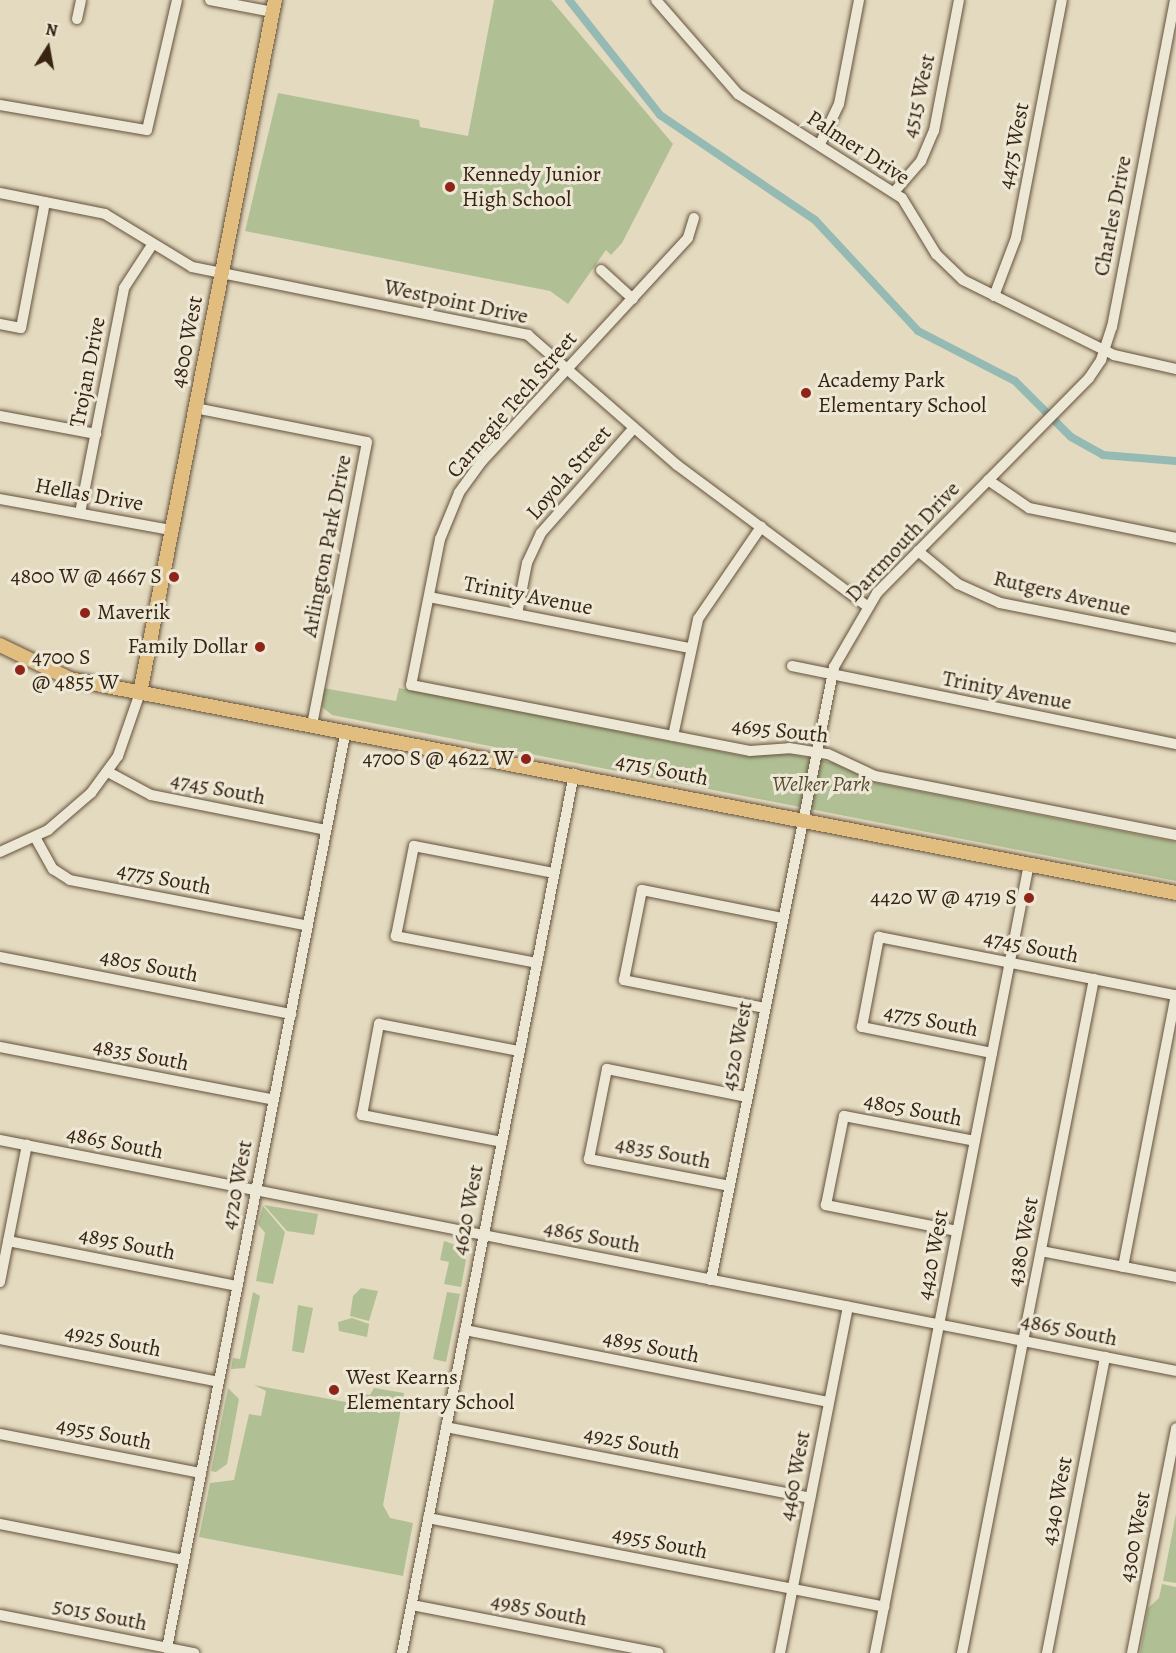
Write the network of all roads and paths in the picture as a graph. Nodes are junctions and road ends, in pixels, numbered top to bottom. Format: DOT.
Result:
graph roads {
  1 [pos="81,0"];
  2 [pos="177,0"];
  3 [pos="210,0"];
  4 [pos="656,0"];
  5 [pos="859,0"];
  6 [pos="959,0"];
  7 [pos="1062,0"];
  8 [pos="1175,0"];
  9 [pos="274,6"];
  10 [pos="77,20"];
  11 [pos="0,105"];
  12 [pos="820,144"];
  13 [pos="895,191"];
  14 [pos="0,193"];
  15 [pos="45,202"];
  16 [pos="694,218"];
  17 [pos="152,245"];
  18 [pos="602,270"];
  19 [pos="221,274"];
  20 [pos="994,297"];
  21 [pos="633,299"];
  22 [pos="0,324"];
  23 [pos="1105,351"];
  24 [pos="568,368"];
  25 [pos="1176,369"];
  26 [pos="195,408"];
  27 [pos="0,416"];
  28 [pos="1052,416"];
  29 [pos="634,428"];
  30 [pos="96,434"];
  31 [pos="988,480"];
  32 [pos="0,499"];
  33 [pos="80,513"];
  34 [pos="761,527"];
  35 [pos="171,530"];
  36 [pos="1176,538"];
  37 [pos="918,551"];
  38 [pos="429,597"];
  39 [pos="867,606"];
  40 [pos="517,614"];
  41 [pos="1176,638"];
  42 [pos="0,645"];
  43 [pos="690,648"];
  44 [pos="792,666"];
  45 [pos="831,676"];
  46 [pos="411,685"];
  47 [pos="140,693"];
  48 [pos="312,724"];
  49 [pos="346,730"];
  50 [pos="673,736"];
  51 [pos="1176,744"];
  52 [pos="815,752"];
  53 [pos="108,772"];
  54 [pos="574,774"];
  55 [pos="802,819"];
  56 [pos="326,830"];
  57 [pos="1176,835"];
  58 [pos="35,837"];
  59 [pos="0,852"];
  60 [pos="1029,864"];
  61 [pos="554,873"];
  62 [pos="1176,893"];
  63 [pos="782,918"];
  64 [pos="308,926"];
  65 [pos="0,957"];
  66 [pos="537,963"];
  67 [pos="1010,963"];
  68 [pos="1094,979"];
  69 [pos="1176,995"];
  70 [pos="765,1008"];
  71 [pos="291,1014"];
  72 [pos="862,1027"];
  73 [pos="0,1047"];
  74 [pos="519,1051"];
  75 [pos="992,1053"];
  76 [pos="747,1097"];
  77 [pos="274,1100"];
  78 [pos="0,1140"];
  79 [pos="502,1142"];
  80 [pos="975,1142"];
  81 [pos="27,1145"];
  82 [pos="730,1186"];
  83 [pos="256,1190"];
  84 [pos="957,1231"];
  85 [pos="484,1235"];
  86 [pos="8,1240"];
  87 [pos="1041,1251"];
  88 [pos="1122,1267"];
  89 [pos="1176,1277"];
  90 [pos="711,1280"];
  91 [pos="0,1282"];
  92 [pos="238,1286"];
  93 [pos="848,1307"];
  94 [pos="939,1325"];
  95 [pos="465,1330"];
  96 [pos="0,1339"];
  97 [pos="1023,1341"];
  98 [pos="1105,1357"];
  99 [pos="1176,1371"];
  100 [pos="219,1382"];
  101 [pos="829,1402"];
  102 [pos="446,1427"];
  103 [pos="1176,1428"];
  104 [pos="0,1434"];
  105 [pos="201,1473"];
  106 [pos="810,1498"];
  107 [pos="428,1518"];
  108 [pos="0,1524"];
  109 [pos="184,1560"];
  110 [pos="792,1589"];
  111 [pos="412,1605"];
  112 [pos="884,1607"];
  113 [pos="0,1616"];
  114 [pos="167,1648"];
  115 [pos="194,1653"];
  116 [pos="402,1653"];
  117 [pos="658,1653"];
  118 [pos="780,1653"];
  119 [pos="875,1653"];
  120 [pos="962,1653"];
  121 [pos="1047,1653"];
  122 [pos="1132,1653"];
  1 -- 10 [label="street"];
  2 -- 11 [label="street"];
  3 -- 9 [label="street"];
  4 -- 12 [label="street, Palmer Drive"];
  5 -- 12 [label="street"];
  6 -- 13 [label="street, 4515 West"];
  7 -- 20 [label="street, 4475 West"];
  8 -- 23 [label="street, Charles Drive"];
  9 -- 19 [label="main road, 4800 West"];
  12 -- 13 [label="street, Palmer Drive"];
  13 -- 20 [label="street, Palmer Drive"];
  14 -- 15 [label="street, Westpoint Drive"];
  15 -- 17 [label="street, Westpoint Drive"];
  15 -- 22 [label="street"];
  16 -- 21 [label="street, Carnegie Tech Street"];
  17 -- 19 [label="street, Westpoint Drive"];
  17 -- 30 [label="street, Trojan Drive"];
  18 -- 21 [label="street"];
  19 -- 24 [label="street, Westpoint Drive"];
  19 -- 26 [label="main road, 4800 West"];
  20 -- 23 [label="street, Palmer Drive"];
  21 -- 24 [label="street, Carnegie Tech Street"];
  23 -- 25 [label="street, Palmer Drive"];
  23 -- 28 [label="street, Charles Drive"];
  24 -- 29 [label="street, Westpoint Drive"];
  24 -- 38 [label="street, Carnegie Tech Street"];
  26 -- 35 [label="main road, 4800 West"];
  26 -- 48 [label="street, Arlington Park Drive"];
  27 -- 30 [label="street"];
  28 -- 31 [label="street, Dartmouth Drive"];
  29 -- 34 [label="street, Westpoint Drive"];
  29 -- 40 [label="street, Loyola Street"];
  30 -- 33 [label="street, Trojan Drive"];
  31 -- 36 [label="street"];
  31 -- 37 [label="street, Dartmouth Drive"];
  32 -- 33 [label="street, Hellas Drive"];
  33 -- 35 [label="street, Hellas Drive"];
  34 -- 39 [label="street, Westpoint Drive"];
  34 -- 43 [label="street"];
  35 -- 47 [label="main road, 4800 West"];
  37 -- 39 [label="street, Dartmouth Drive"];
  37 -- 41 [label="street, Rutgers Avenue"];
  38 -- 40 [label="street, Trinity Avenue"];
  38 -- 46 [label="street, Carnegie Tech Street"];
  39 -- 45 [label="street, Dartmouth Drive"];
  40 -- 43 [label="street, Trinity Avenue"];
  42 -- 47 [label="main road, 4715 South"];
  43 -- 50 [label="street"];
  44 -- 45 [label="street, Trinity Avenue"];
  45 -- 51 [label="street, Trinity Avenue"];
  45 -- 52 [label="street, Dartmouth Drive"];
  46 -- 50 [label="street, 4695 South"];
  47 -- 48 [label="main road, 4715 South"];
  47 -- 53 [label="street"];
  48 -- 49 [label="main road, 4715 South"];
  49 -- 54 [label="main road, 4715 South"];
  49 -- 56 [label="street, 4720 West"];
  50 -- 52 [label="street, 4695 South"];
  52 -- 55 [label="street, Dartmouth Drive"];
  52 -- 57 [label="street, 4695 South"];
  53 -- 56 [label="street, 4745 South"];
  53 -- 58 [label="street"];
  54 -- 55 [label="main road, 4715 South"];
  54 -- 61 [label="street, 4620 West"];
  55 -- 60 [label="main road, 4715 South"];
  55 -- 63 [label="street, 4520 West"];
  56 -- 64 [label="street, 4720 West"];
  58 -- 59 [label="street"];
  58 -- 64 [label="street, 4775 South"];
  60 -- 62 [label="main road, 4715 South"];
  60 -- 67 [label="street, 4420 West"];
  61 -- 66 [label="street, 4620 West"];
  61 -- 66 [label="street"];
  63 -- 70 [label="street, 4520 West"];
  63 -- 70 [label="street"];
  64 -- 71 [label="street, 4720 West"];
  65 -- 71 [label="street, 4805 South"];
  66 -- 74 [label="street, 4620 West"];
  67 -- 68 [label="street, 4745 South"];
  67 -- 72 [label="street, 4745 South"];
  67 -- 75 [label="street, 4420 West"];
  68 -- 69 [label="street, 4745 South"];
  68 -- 87 [label="street, 4380 West"];
  69 -- 88 [label="street"];
  70 -- 76 [label="street, 4520 West"];
  71 -- 77 [label="street, 4720 West"];
  72 -- 75 [label="street, 4775 South"];
  73 -- 77 [label="street, 4835 South"];
  74 -- 79 [label="street, 4620 West"];
  74 -- 79 [label="street"];
  75 -- 80 [label="street, 4420 West"];
  76 -- 82 [label="street, 4520 West"];
  76 -- 82 [label="street, 4835 South"];
  77 -- 83 [label="street, 4720 West"];
  78 -- 81 [label="street, 4865 South"];
  79 -- 85 [label="street, 4620 West"];
  80 -- 84 [label="street, 4420 West"];
  80 -- 84 [label="street, 4805 South"];
  81 -- 83 [label="street, 4865 South"];
  81 -- 86 [label="street"];
  82 -- 90 [label="street, 4520 West"];
  83 -- 85 [label="street, 4865 South"];
  83 -- 92 [label="street, 4720 West"];
  84 -- 94 [label="street, 4420 West"];
  85 -- 90 [label="street, 4865 South"];
  85 -- 95 [label="street, 4620 West"];
  86 -- 91 [label="street"];
  86 -- 92 [label="street, 4895 South"];
  87 -- 88 [label="street"];
  87 -- 97 [label="street, 4380 West"];
  88 -- 89 [label="street"];
  90 -- 93 [label="street, 4865 South"];
  92 -- 100 [label="street, 4720 West"];
  93 -- 94 [label="street, 4865 South"];
  93 -- 101 [label="street, 4460 West"];
  94 -- 97 [label="street, 4865 South"];
  94 -- 112 [label="street, 4420 West"];
  95 -- 101 [label="street, 4895 South"];
  95 -- 102 [label="street, 4620 West"];
  96 -- 100 [label="street, 4925 South"];
  97 -- 98 [label="street, 4865 South"];
  97 -- 120 [label="street, 4380 West"];
  98 -- 99 [label="street, 4865 South"];
  98 -- 121 [label="street, 4340 West"];
  100 -- 105 [label="street, 4720 West"];
  101 -- 106 [label="street, 4460 West"];
  102 -- 106 [label="street, 4925 South"];
  102 -- 107 [label="street, 4620 West"];
  103 -- 122 [label="street, 4300 West"];
  104 -- 105 [label="street, 4955 South"];
  105 -- 109 [label="street, 4720 West"];
  106 -- 110 [label="street, 4460 West"];
  107 -- 110 [label="street, 4955 South"];
  107 -- 111 [label="street, 4620 West"];
  108 -- 109 [label="street"];
  109 -- 114 [label="street, 4720 West"];
  110 -- 112 [label="street, 4955 South"];
  110 -- 118 [label="street, 4460 West"];
  111 -- 116 [label="street, 4620 West"];
  111 -- 117 [label="street, 4985 South"];
  112 -- 119 [label="street, 4420 West"];
  113 -- 114 [label="street, 5015 South"];
  114 -- 115 [label="street, 5015 South"];
}
